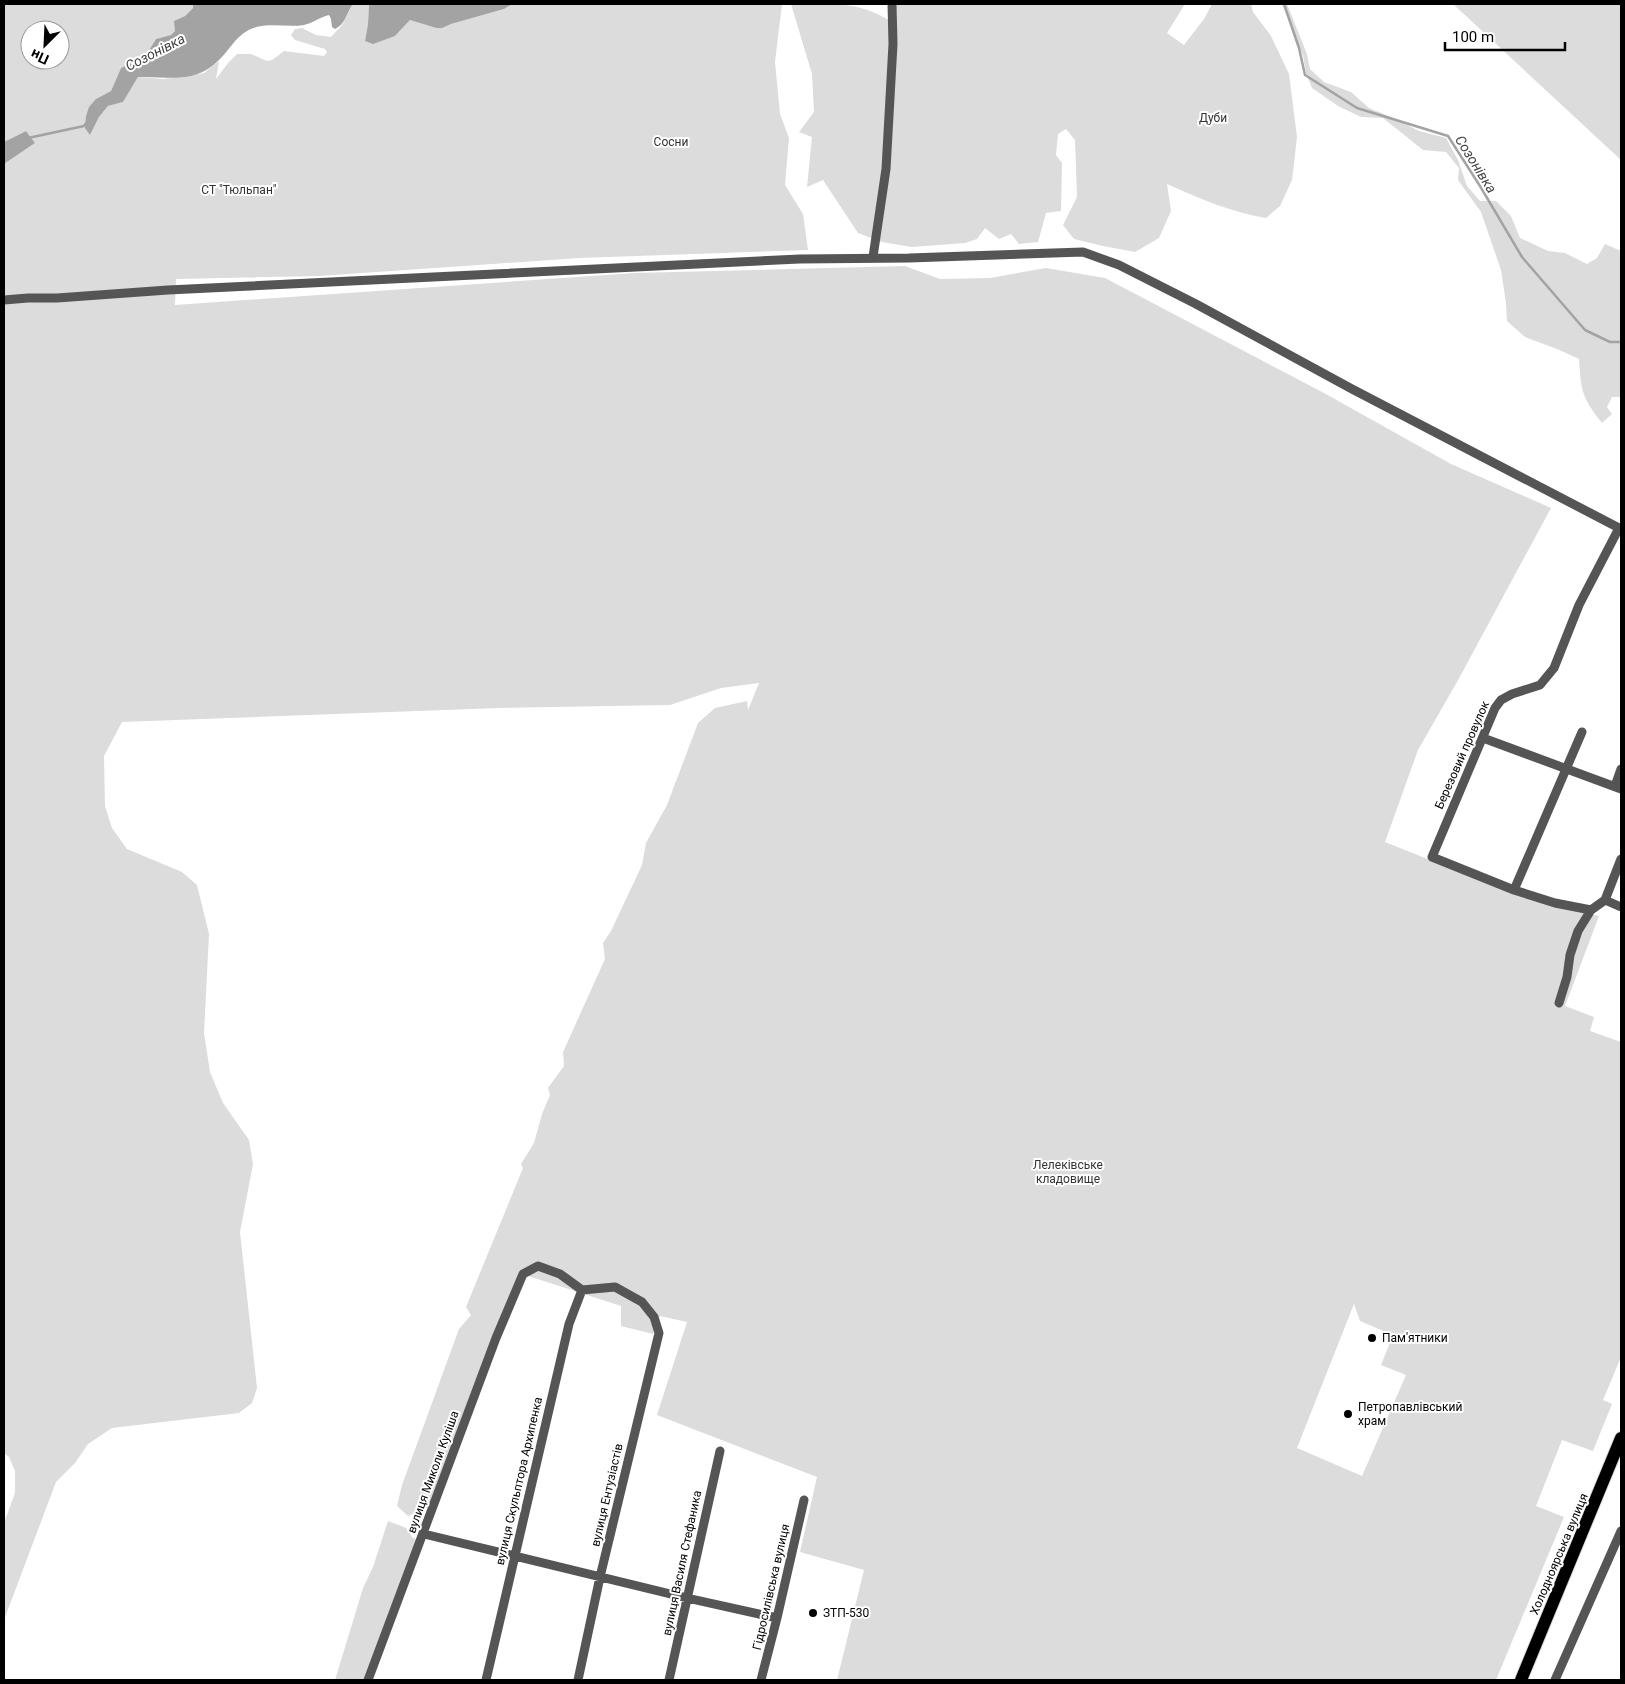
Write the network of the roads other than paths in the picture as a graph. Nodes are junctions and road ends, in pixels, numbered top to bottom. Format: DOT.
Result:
graph roads {
  1 [pos="892,4"];
  2 [pos="873,257"];
  3 [pos="4,300"];
  4 [pos="1620,528"];
  5 [pos="1582,732"];
  6 [pos="1483,738"];
  7 [pos="1621,769"];
  8 [pos="1565,770"];
  9 [pos="1618,788"];
  10 [pos="1621,859"];
  11 [pos="1514,890"];
  12 [pos="1605,900"];
  13 [pos="1621,907"];
  14 [pos="1591,910"];
  15 [pos="1559,1003"];
  16 [pos="582,1290"];
  17 [pos="1621,1438"];
  18 [pos="720,1451"];
  19 [pos="1616,1463"];
  20 [pos="804,1500"];
  21 [pos="1621,1532"];
  22 [pos="424,1534"];
  23 [pos="514,1556"];
  24 [pos="600,1576"];
  25 [pos="687,1598"];
  26 [pos="777,1618"];
  27 [pos="368,1680"];
  28 [pos="486,1680"];
  29 [pos="578,1680"];
  30 [pos="669,1680"];
  31 [pos="761,1680"];
  32 [pos="1521,1680"];
  33 [pos="1556,1680"];
  1 -- 2 [label="street"];
  2 -- 3 [label="street"];
  2 -- 4 [label="street"];
  4 -- 6 [label="street, Березовий провулок"];
  5 -- 8 [label="street"];
  6 -- 8 [label="street"];
  6 -- 11 [label="street, Березовий провулок"];
  7 -- 9 [label="street"];
  8 -- 9 [label="street"];
  8 -- 11 [label="street"];
  10 -- 12 [label="street"];
  11 -- 14 [label="street"];
  12 -- 13 [label="street"];
  12 -- 14 [label="street"];
  14 -- 15 [label="street"];
  16 -- 22 [label="street, вулиця Миколи Куліша"];
  16 -- 23 [label="street, вулиця Скульптора Архипенка"];
  16 -- 24 [label="street, вулиця Ентузіастів"];
  17 -- 19 [label="main road, Холодноярська вулиця"];
  18 -- 25 [label="street, вулиця Василя Стефаника"];
  19 -- 32 [label="main road, Холодноярська вулиця"];
  20 -- 26 [label="street, Гідросилівська вулиця"];
  21 -- 33 [label="street"];
  22 -- 23 [label="street"];
  22 -- 27 [label="street, вулиця Миколи Куліша"];
  23 -- 24 [label="street"];
  23 -- 28 [label="street, вулиця Скульптора Архипенка"];
  24 -- 25 [label="street"];
  24 -- 29 [label="street, вулиця Ентузіастів"];
  25 -- 26 [label="street"];
  25 -- 30 [label="street, вулиця Василя Стефаника"];
  26 -- 31 [label="street, Гідросилівська вулиця"];
}
